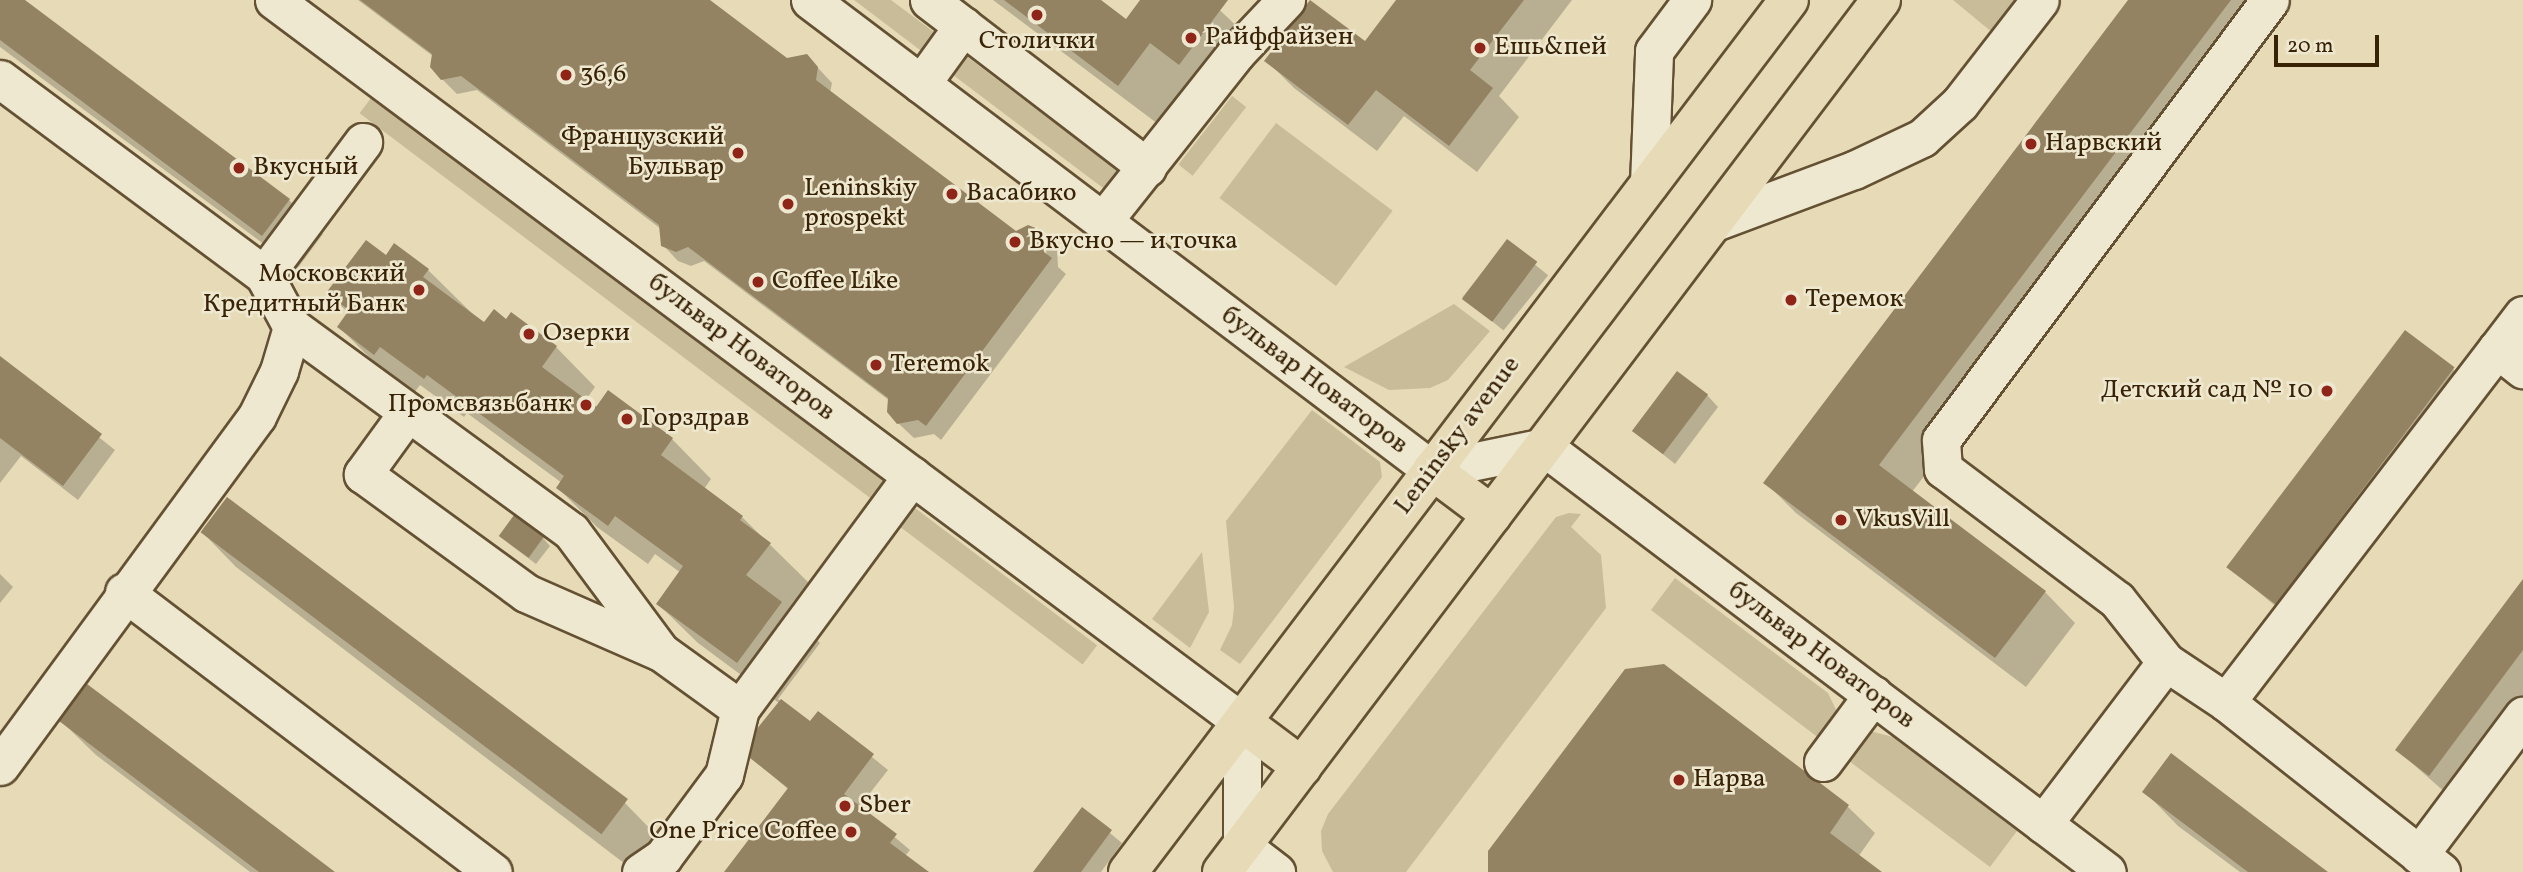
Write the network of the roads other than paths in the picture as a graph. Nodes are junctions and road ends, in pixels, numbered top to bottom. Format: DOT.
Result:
graph roads {
  1 [pos="274,0"];
  2 [pos="810,0"];
  3 [pos="929,0"];
  4 [pos="1692,0"];
  5 [pos="1789,0"];
  6 [pos="1881,0"];
  7 [pos="2040,0"];
  8 [pos="2270,0"];
  9 [pos="1275,3"];
  10 [pos="963,26"];
  11 [pos="0,79"];
  12 [pos="921,84"];
  13 [pos="363,142"];
  14 [pos="1147,167"];
  15 [pos="1649,184"];
  16 [pos="1102,221"];
  17 [pos="1712,223"];
  18 [pos="264,275"];
  19 [pos="2523,315"];
  20 [pos="292,327"];
  21 [pos="2510,359"];
  22 [pos="408,412"];
  23 [pos="1544,447"];
  24 [pos="1432,470"];
  25 [pos="912,476"];
  26 [pos="1492,515"];
  27 [pos="124,592"];
  28 [pos="661,652"];
  29 [pos="2166,662"];
  30 [pos="1873,695"];
  31 [pos="2226,702"];
  32 [pos="740,709"];
  33 [pos="2523,716"];
  34 [pos="1242,722"];
  35 [pos="1823,762"];
  36 [pos="0,766"];
  37 [pos="1302,767"];
  38 [pos="2043,824"];
  39 [pos="1232,859"];
  40 [pos="2430,864"];
  41 [pos="663,867"];
  42 [pos="493,872"];
  43 [pos="1128,872"];
  44 [pos="1276,872"];
  45 [pos="2107,872"];
  1 -- 25 [label="street, бульвар Новаторов"];
  2 -- 12 [label="street, бульвар Новаторов"];
  3 -- 10 [label="street"];
  4 -- 15 [label="street"];
  5 -- 15 [label="main road, Leninsky avenue"];
  6 -- 17 [label="main road"];
  7 -- 17 [label="street"];
  8 -- 29 [label="street"];
  9 -- 14 [label="street"];
  10 -- 12 [label="street"];
  10 -- 14 [label="street"];
  11 -- 18 [label="street"];
  12 -- 16 [label="street, бульвар Новаторов"];
  13 -- 18 [label="street"];
  14 -- 16 [label="street"];
  15 -- 24 [label="main road, Leninsky avenue"];
  16 -- 24 [label="street, бульвар Новаторов"];
  17 -- 23 [label="main road"];
  18 -- 20 [label="street"];
  19 -- 21 [label="street"];
  20 -- 22 [label="street"];
  20 -- 27 [label="street"];
  21 -- 31 [label="street"];
  22 -- 28 [label="street"];
  22 -- 28 [label="street"];
  23 -- 24 [label="street, бульвар Новаторов"];
  23 -- 26 [label="main road"];
  23 -- 30 [label="street, бульвар Новаторов"];
  24 -- 26 [label="main road"];
  24 -- 34 [label="main road, Leninsky avenue"];
  25 -- 32 [label="street"];
  25 -- 34 [label="street, бульвар Новаторов"];
  26 -- 37 [label="main road"];
  27 -- 36 [label="street"];
  27 -- 42 [label="street"];
  28 -- 32 [label="street"];
  29 -- 31 [label="street"];
  29 -- 38 [label="street"];
  30 -- 35 [label="street"];
  30 -- 38 [label="street, бульвар Новаторов"];
  31 -- 40 [label="street"];
  32 -- 41 [label="street"];
  33 -- 40 [label="street"];
  34 -- 37 [label="main road"];
  34 -- 39 [label="street"];
  34 -- 43 [label="main road, Leninsky avenue"];
  37 -- 39 [label="main road"];
  38 -- 45 [label="street, бульвар Новаторов"];
  39 -- 44 [label="street"];
}
